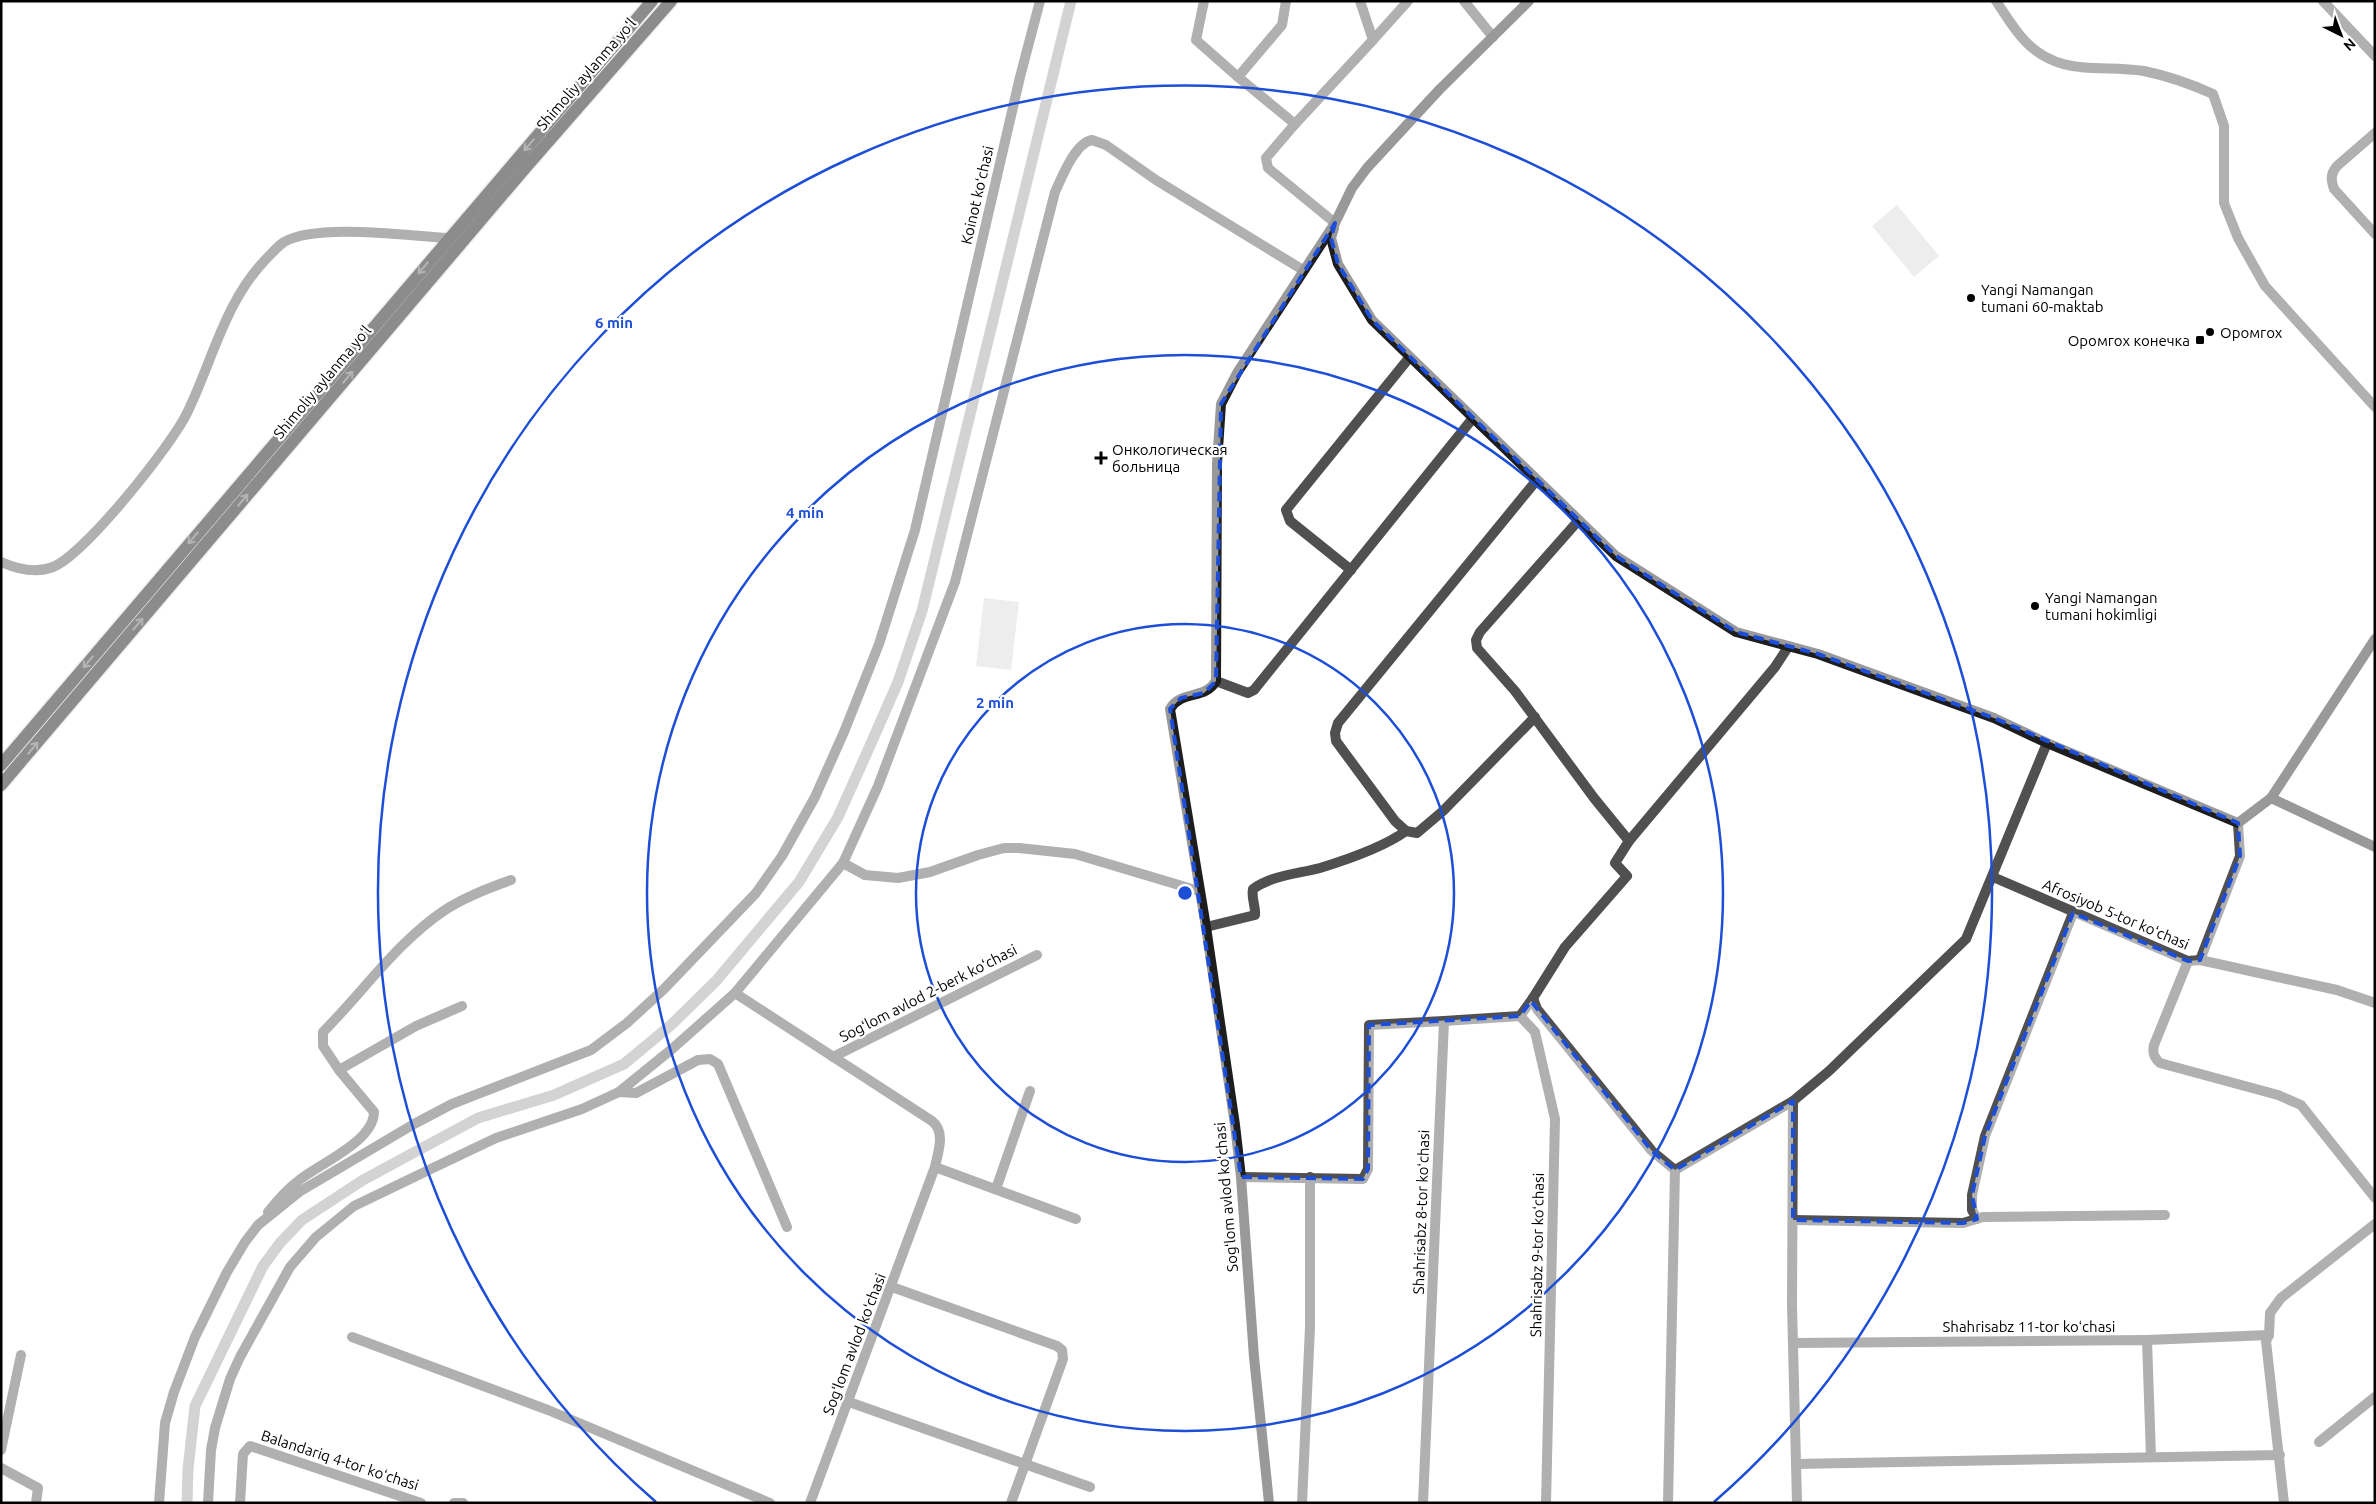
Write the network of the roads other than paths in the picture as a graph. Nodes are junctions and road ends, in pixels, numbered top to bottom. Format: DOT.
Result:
graph roads {
  1 [pos="652,1"];
  2 [pos="671,1"];
  3 [pos="1040,1"];
  4 [pos="1204,1"];
  5 [pos="1286,1"];
  6 [pos="1360,1"];
  7 [pos="1408,1"];
  8 [pos="1464,1"];
  9 [pos="1529,1"];
  10 [pos="1996,1"];
  11 [pos="2323,1"];
  12 [pos="1493,37"];
  13 [pos="1373,40"];
  14 [pos="2375,56"];
  15 [pos="1238,77"];
  16 [pos="1295,124"];
  17 [pos="2375,133"];
  18 [pos="1335,222"];
  19 [pos="2375,234"];
  20 [pos="448,238"];
  21 [pos="1303,270"];
  22 [pos="1409,358"];
  23 [pos="2375,407"];
  24 [pos="1473,418"];
  25 [pos="1536,482"];
  26 [pos="1578,521"];
  27 [pos="1,562"];
  28 [pos="1351,570"];
  29 [pos="155,583"];
  30 [pos="165,592"];
  31 [pos="2375,639"];
  32 [pos="1788,647"];
  33 [pos="1216,681"];
  34 [pos="1535,717"];
  35 [pos="2047,744"];
  36 [pos="1,765"];
  37 [pos="1,786"];
  38 [pos="2271,798"];
  39 [pos="2238,823"];
  40 [pos="1406,831"];
  41 [pos="1629,841"];
  42 [pos="2375,847"];
  43 [pos="843,862"];
  44 [pos="1993,877"];
  45 [pos="511,880"];
  46 [pos="1199,891"];
  47 [pos="2073,913"];
  48 [pos="1206,926"];
  49 [pos="1037,955"];
  50 [pos="2200,960"];
  51 [pos="2188,961"];
  52 [pos="735,993"];
  53 [pos="1533,998"];
  54 [pos="2375,1003"];
  55 [pos="462,1006"];
  56 [pos="1520,1016"];
  57 [pos="1444,1021"];
  58 [pos="833,1057"];
  59 [pos="339,1070"];
  60 [pos="1030,1091"];
  61 [pos="619,1092"];
  62 [pos="1793,1101"];
  63 [pos="935,1167"];
  64 [pos="1675,1170"];
  65 [pos="1241,1176"];
  66 [pos="1310,1177"];
  67 [pos="996,1188"];
  68 [pos="2375,1198"];
  69 [pos="2165,1215"];
  70 [pos="1976,1218"];
  71 [pos="1076,1219"];
  72 [pos="1793,1220"];
  73 [pos="258,1224"];
  74 [pos="2375,1224"];
  75 [pos="787,1227"];
  76 [pos="892,1287"];
  77 [pos="352,1336"];
  78 [pos="2269,1336"];
  79 [pos="2147,1340"];
  80 [pos="1794,1343"];
  81 [pos="21,1355"];
  82 [pos="2375,1397"];
  83 [pos="849,1402"];
  84 [pos="2319,1442"];
  85 [pos="1,1450"];
  86 [pos="2280,1455"];
  87 [pos="2151,1457"];
  88 [pos="1025,1463"];
  89 [pos="1796,1464"];
  90 [pos="1,1468"];
  91 [pos="1090,1487"];
  92 [pos="36,1503"];
  93 [pos="159,1503"];
  94 [pos="208,1503"];
  95 [pos="240,1503"];
  96 [pos="421,1503"];
  97 [pos="454,1503"];
  98 [pos="463,1503"];
  99 [pos="770,1503"];
  100 [pos="810,1503"];
  101 [pos="1011,1503"];
  102 [pos="1269,1503"];
  103 [pos="1302,1503"];
  104 [pos="1424,1503"];
  105 [pos="1546,1503"];
  106 [pos="1668,1503"];
  107 [pos="1797,1503"];
  108 [pos="2284,1503"];
  1 -- 20 [label="main road, Shimoliy aylanma yoʻl, one-way"];
  30 -- 2 [label="main road, Shimoliy aylanma yoʻl, one-way"];
  3 -- 73 [label="street, Koinot koʻchasi"];
  4 -- 15 [label="street"];
  5 -- 15 [label="street"];
  6 -- 13 [label="street"];
  7 -- 13 [label="street"];
  8 -- 12 [label="street"];
  9 -- 12 [label="street"];
  10 -- 23 [label="street"];
  11 -- 14 [label="street"];
  12 -- 18 [label="street"];
  13 -- 16 [label="street"];
  15 -- 16 [label="street"];
  16 -- 18 [label="street"];
  17 -- 19 [label="street"];
  18 -- 21 [label="street"];
  18 -- 22 [label="street"];
  20 -- 27 [label="street"];
  20 -- 29 [label="main road, Shimoliy aylanma yoʻl, one-way"];
  21 -- 33 [label="street"];
  21 -- 43 [label="street"];
  22 -- 24 [label="street"];
  22 -- 28 [label="street"];
  24 -- 25 [label="street"];
  24 -- 28 [label="street"];
  25 -- 26 [label="street"];
  25 -- 40 [label="street"];
  26 -- 32 [label="street"];
  26 -- 34 [label="street"];
  28 -- 33 [label="street"];
  29 -- 30 [label="main road"];
  29 -- 36 [label="main road, Shimoliy aylanma yoʻl, one-way"];
  37 -- 30 [label="main road, Shimoliy aylanma yoʻl, one-way"];
  31 -- 38 [label="street"];
  32 -- 35 [label="street"];
  32 -- 41 [label="street"];
  33 -- 46 [label="street, Sogʻlom avlod koʻchasi"];
  34 -- 40 [label="street"];
  34 -- 41 [label="street"];
  35 -- 39 [label="street"];
  35 -- 44 [label="street"];
  38 -- 39 [label="street"];
  38 -- 42 [label="street"];
  39 -- 50 [label="street"];
  40 -- 48 [label="street"];
  41 -- 53 [label="street"];
  43 -- 46 [label="street"];
  43 -- 52 [label="street"];
  44 -- 47 [label="street, Afrosiyob 5-tor koʻchasi"];
  44 -- 62 [label="street"];
  45 -- 59 [label="street"];
  46 -- 48 [label="street, Sogʻlom avlod koʻchasi"];
  47 -- 51 [label="street, Afrosiyob 5-tor koʻchasi"];
  47 -- 70 [label="street"];
  48 -- 65 [label="street, Sogʻlom avlod koʻchasi"];
  49 -- 58 [label="street, Sogʻlom avlod 2-berk koʻchasi"];
  50 -- 51 [label="street, Afrosiyob 5-tor koʻchasi"];
  50 -- 54 [label="street, Afrosiyob 5-tor koʻchasi"];
  51 -- 68 [label="street"];
  52 -- 58 [label="street, Sogʻlom avlod koʻchasi"];
  52 -- 61 [label="street"];
  53 -- 56 [label="street"];
  53 -- 64 [label="street"];
  55 -- 59 [label="street"];
  56 -- 57 [label="street"];
  56 -- 105 [label="street, Shahrisabz 9-tor koʻchasi"];
  57 -- 66 [label="street"];
  57 -- 104 [label="street, Shahrisabz 8-tor koʻchasi"];
  58 -- 63 [label="street, Sogʻlom avlod koʻchasi"];
  59 -- 73 [label="street"];
  60 -- 67 [label="street"];
  61 -- 75 [label="street"];
  61 -- 94 [label="street"];
  62 -- 64 [label="street"];
  62 -- 72 [label="street"];
  63 -- 67 [label="street"];
  63 -- 76 [label="street, Sogʻlom avlod koʻchasi"];
  64 -- 106 [label="street"];
  65 -- 66 [label="street"];
  65 -- 102 [label="street, Sogʻlom avlod koʻchasi"];
  66 -- 103 [label="street"];
  67 -- 71 [label="street"];
  69 -- 70 [label="street"];
  70 -- 72 [label="street"];
  72 -- 80 [label="street"];
  73 -- 93 [label="street"];
  74 -- 78 [label="street"];
  76 -- 83 [label="street, Sogʻlom avlod koʻchasi"];
  76 -- 88 [label="street"];
  77 -- 99 [label="street"];
  78 -- 79 [label="street, Shahrisabz 11-tor koʻchasi"];
  78 -- 86 [label="street"];
  79 -- 80 [label="street, Shahrisabz 11-tor koʻchasi"];
  79 -- 87 [label="street"];
  80 -- 89 [label="street"];
  81 -- 85 [label="street"];
  82 -- 84 [label="street"];
  83 -- 88 [label="street"];
  83 -- 100 [label="street, Sogʻlom avlod koʻchasi"];
  86 -- 87 [label="street"];
  86 -- 108 [label="street"];
  87 -- 89 [label="street"];
  88 -- 91 [label="street"];
  88 -- 101 [label="street"];
  89 -- 107 [label="street"];
  90 -- 92 [label="street"];
  95 -- 96 [label="street, Balandariq 4-tor koʻchasi"];
  97 -- 98 [label="street"];
}
